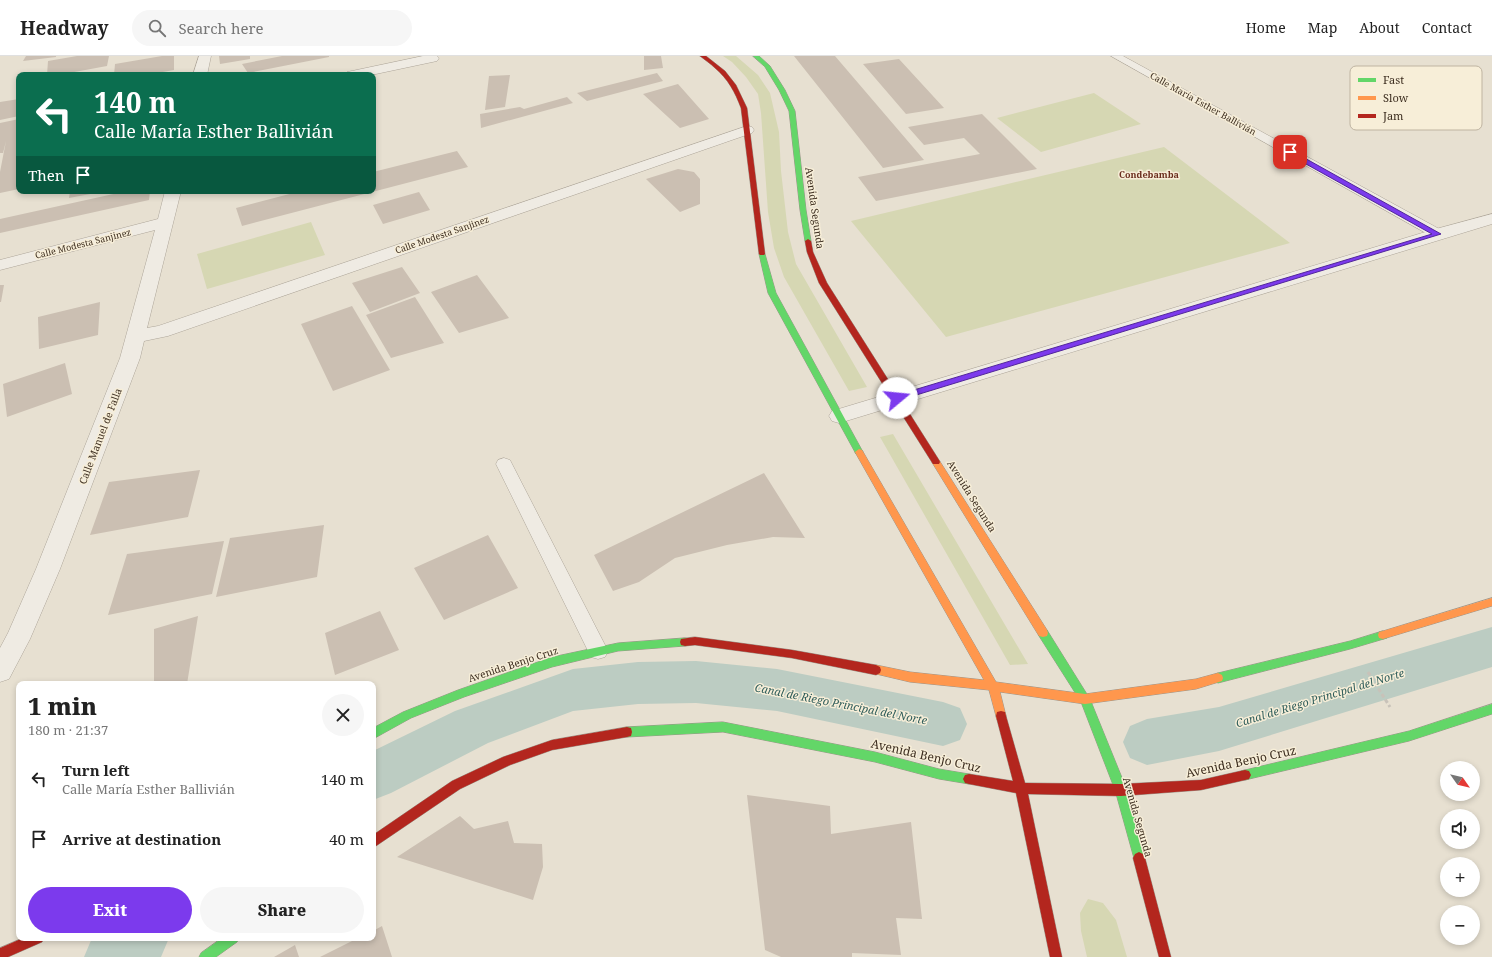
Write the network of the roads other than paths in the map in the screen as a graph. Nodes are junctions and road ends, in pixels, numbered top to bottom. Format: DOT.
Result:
graph roads {
  1 [pos="205,56"];
  2 [pos="703,56"];
  3 [pos="756,56"];
  4 [pos="1116,56"];
  5 [pos="432,58"];
  6 [pos="201,72"];
  7 [pos="366,72"];
  8 [pos="747,130"];
  9 [pos="172,194"];
  10 [pos="1492,219"];
  11 [pos="165,222"];
  12 [pos="1438,234"];
  13 [pos="0,265"];
  14 [pos="136,336"];
  15 [pos="897,398"];
  16 [pos="839,416"];
  17 [pos="504,464"];
  18 [pos="1492,602"];
  19 [pos="598,651"];
  20 [pos="0,672"];
  21 [pos="993,686"];
  22 [pos="1085,699"];
  23 [pos="1492,709"];
  24 [pos="376,732"];
  25 [pos="1021,788"];
  26 [pos="1121,790"];
  27 [pos="376,840"];
  28 [pos="31,941"];
  29 [pos="229,941"];
  30 [pos="0,954"];
  31 [pos="205,957"];
  32 [pos="1056,957"];
  33 [pos="1165,957"];
  1 -- 6 [label="street"];
  2 -- 8 [label="main road"];
  3 -- 15 [label="main road, Avenida Segunda"];
  4 -- 12 [label="lane, Calle María Esther Ballivián"];
  5 -- 7 [label="street"];
  8 -- 14 [label="street, Calle Modesta Sanjinez"];
  8 -- 16 [label="main road"];
  9 -- 11 [label="street, Calle Manuel de Falla"];
  10 -- 12 [label="street"];
  11 -- 13 [label="street, Calle Modesta Sanjinez"];
  11 -- 14 [label="street, Calle Manuel de Falla"];
  12 -- 15 [label="street"];
  14 -- 20 [label="street, Calle Manuel de Falla"];
  15 -- 16 [label="street"];
  15 -- 22 [label="main road, Avenida Segunda"];
  16 -- 21 [label="main road"];
  17 -- 19 [label="lane"];
  18 -- 22 [label="main road, Avenida Benjo Cruz"];
  19 -- 21 [label="main road, Avenida Benjo Cruz"];
  19 -- 24 [label="main road, Avenida Benjo Cruz"];
  21 -- 22 [label="main road, Avenida Benjo Cruz"];
  21 -- 25 [label="main road"];
  22 -- 26 [label="main road, Avenida Segunda"];
  23 -- 26 [label="main road, Avenida Benjo Cruz"];
  25 -- 26 [label="main road, Avenida Benjo Cruz"];
  25 -- 27 [label="main road, Avenida Benjo Cruz"];
  25 -- 32 [label="main road"];
  26 -- 33 [label="main road, Avenida Segunda"];
  28 -- 30 [label="main road"];
  29 -- 31 [label="main road"];
}
